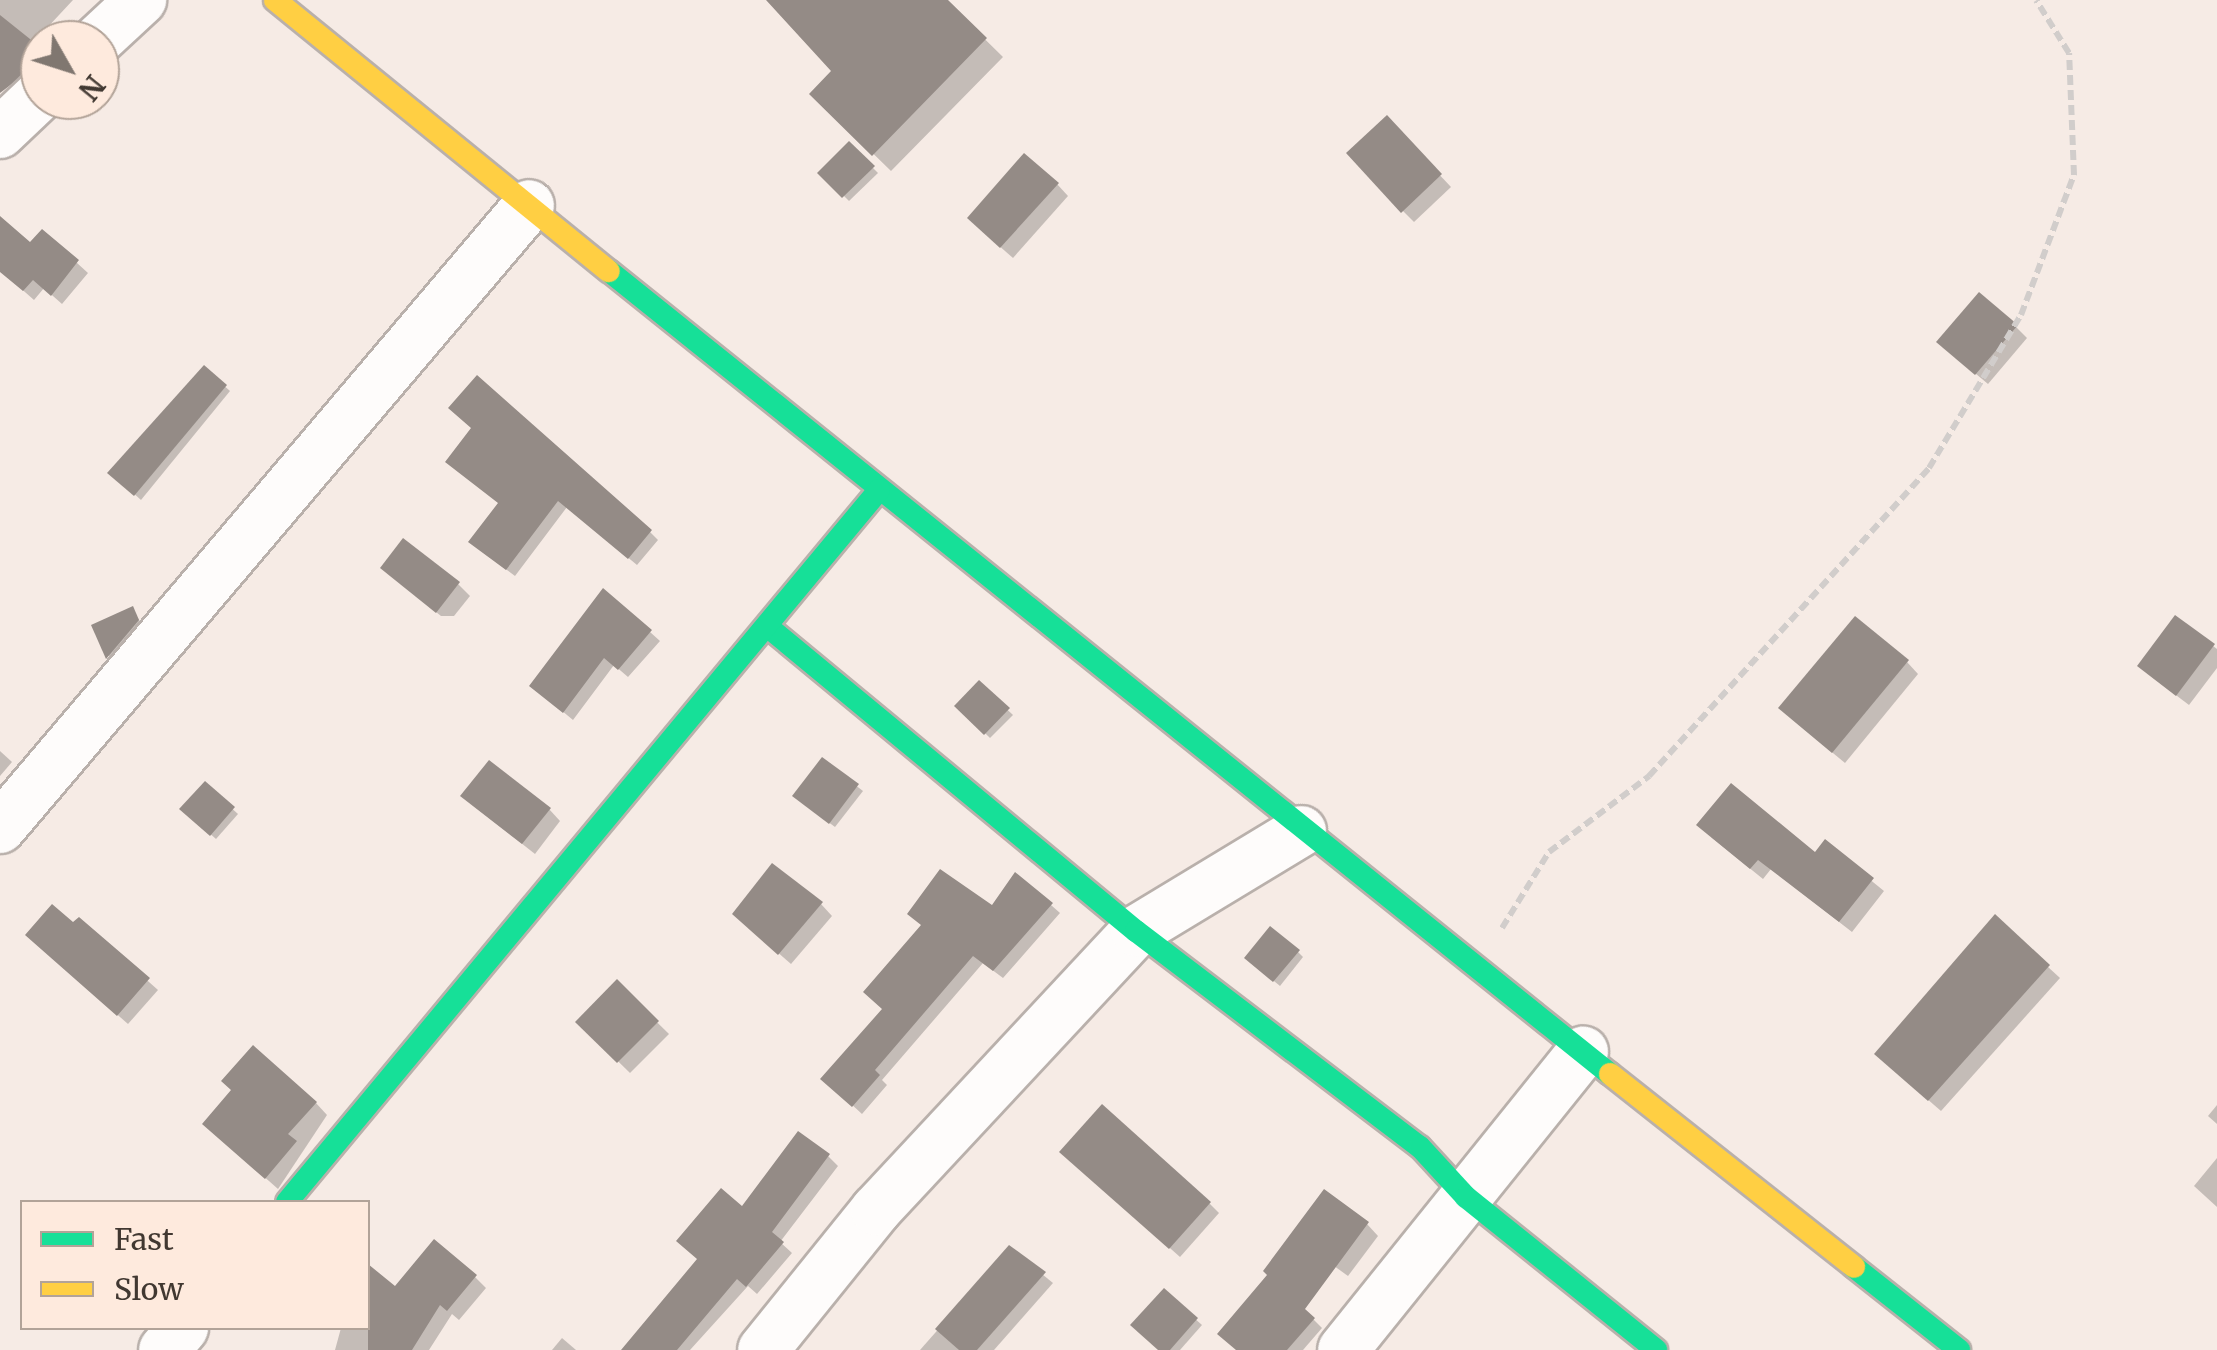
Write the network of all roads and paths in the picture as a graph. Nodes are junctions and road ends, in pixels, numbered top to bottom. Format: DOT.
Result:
graph roads {
  1 [pos="140,0"];
  2 [pos="275,0"];
  3 [pos="2036,0"];
  4 [pos="119,20"];
  5 [pos="20,115"];
  6 [pos="0,134"];
  7 [pos="528,206"];
  8 [pos="879,490"];
  9 [pos="766,626"];
  10 [pos="0,828"];
  11 [pos="1301,831"];
  12 [pos="1136,931"];
  13 [pos="1477,969"];
  14 [pos="1584,1051"];
  15 [pos="1466,1197"];
  16 [pos="289,1200"];
  17 [pos="181,1330"];
  18 [pos="1949,1347"];
  19 [pos="164,1350"];
  20 [pos="763,1350"];
  21 [pos="1343,1350"];
  22 [pos="1656,1350"];
  1 -- 4 [label="street"];
  2 -- 7 [label="main road"];
  3 -- 13 [label="path"];
  5 -- 6 [label="street"];
  7 -- 8 [label="main road"];
  7 -- 10 [label="street"];
  8 -- 9 [label="main road"];
  8 -- 11 [label="main road"];
  9 -- 12 [label="main road"];
  9 -- 16 [label="main road"];
  11 -- 12 [label="street"];
  11 -- 13 [label="main road"];
  12 -- 15 [label="main road"];
  12 -- 20 [label="street"];
  13 -- 14 [label="main road"];
  14 -- 15 [label="street"];
  14 -- 18 [label="main road"];
  15 -- 21 [label="street"];
  15 -- 22 [label="main road"];
  17 -- 19 [label="street"];
}
